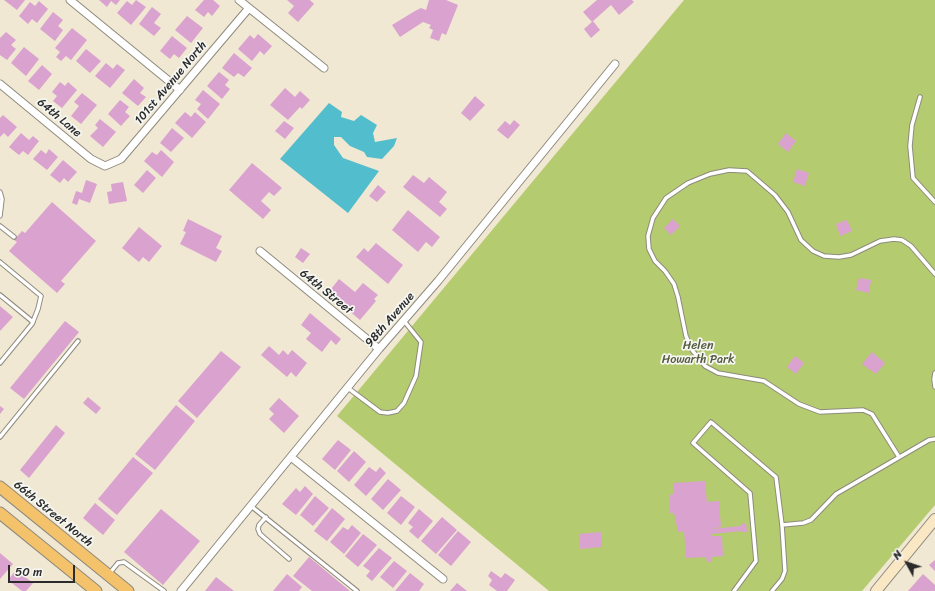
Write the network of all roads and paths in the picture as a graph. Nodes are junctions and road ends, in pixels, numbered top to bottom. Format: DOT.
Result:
graph roads {
  1 [pos="70,0"];
  2 [pos="239,0"];
  3 [pos="249,8"];
  4 [pos="615,64"];
  5 [pos="324,68"];
  6 [pos="0,84"];
  7 [pos="180,90"];
  8 [pos="920,97"];
  9 [pos="106,166"];
  10 [pos="0,192"];
  11 [pos="935,202"];
  12 [pos="0,216"];
  13 [pos="0,226"];
  14 [pos="14,237"];
  15 [pos="260,251"];
  16 [pos="0,262"];
  17 [pos="935,274"];
  18 [pos="0,295"];
  19 [pos="404,321"];
  20 [pos="33,322"];
  21 [pos="78,341"];
  22 [pos="379,349"];
  23 [pos="0,363"];
  24 [pos="935,373"];
  25 [pos="935,387"];
  26 [pos="348,388"];
  27 [pos="0,437"];
  28 [pos="935,439"];
  29 [pos="291,457"];
  30 [pos="899,457"];
  31 [pos="0,487"];
  32 [pos="251,506"];
  33 [pos="0,513"];
  34 [pos="266,517"];
  35 [pos="935,519"];
  36 [pos="782,525"];
  37 [pos="289,559"];
  38 [pos="108,575"];
  39 [pos="443,579"];
  40 [pos="96,591"];
  41 [pos="128,591"];
  42 [pos="164,591"];
  43 [pos="181,591"];
  44 [pos="357,591"];
  45 [pos="734,591"];
  46 [pos="772,591"];
  47 [pos="876,591"];
  1 -- 7 [label="street"];
  2 -- 3 [label="street"];
  3 -- 5 [label="street"];
  3 -- 7 [label="street, 101st Avenue North"];
  4 -- 19 [label="street, 98th Avenue"];
  6 -- 9 [label="street, 64th Lane"];
  7 -- 9 [label="street, 101st Avenue North"];
  8 -- 11 [label="lane"];
  10 -- 12 [label="lane"];
  13 -- 14 [label="lane"];
  15 -- 22 [label="street, 64th Street"];
  16 -- 20 [label="lane"];
  17 -- 30 [label="lane"];
  18 -- 20 [label="lane"];
  19 -- 22 [label="street, 98th Avenue"];
  19 -- 26 [label="lane"];
  20 -- 23 [label="lane"];
  21 -- 27 [label="lane"];
  22 -- 26 [label="street, 98th Avenue"];
  24 -- 25 [label="lane"];
  26 -- 29 [label="street, 98th Avenue"];
  28 -- 30 [label="lane"];
  29 -- 32 [label="street, 98th Avenue"];
  29 -- 39 [label="street"];
  30 -- 36 [label="lane"];
  31 -- 38 [label="main road, 66th Street North"];
  32 -- 34 [label="lane"];
  32 -- 43 [label="street, 98th Avenue"];
  33 -- 40 [label="main road"];
  34 -- 37 [label="lane"];
  34 -- 44 [label="lane"];
  35 -- 47 [label="street"];
  36 -- 45 [label="lane"];
  36 -- 46 [label="lane"];
  38 -- 41 [label="main road, 66th Street North"];
  38 -- 42 [label="lane"];
}
